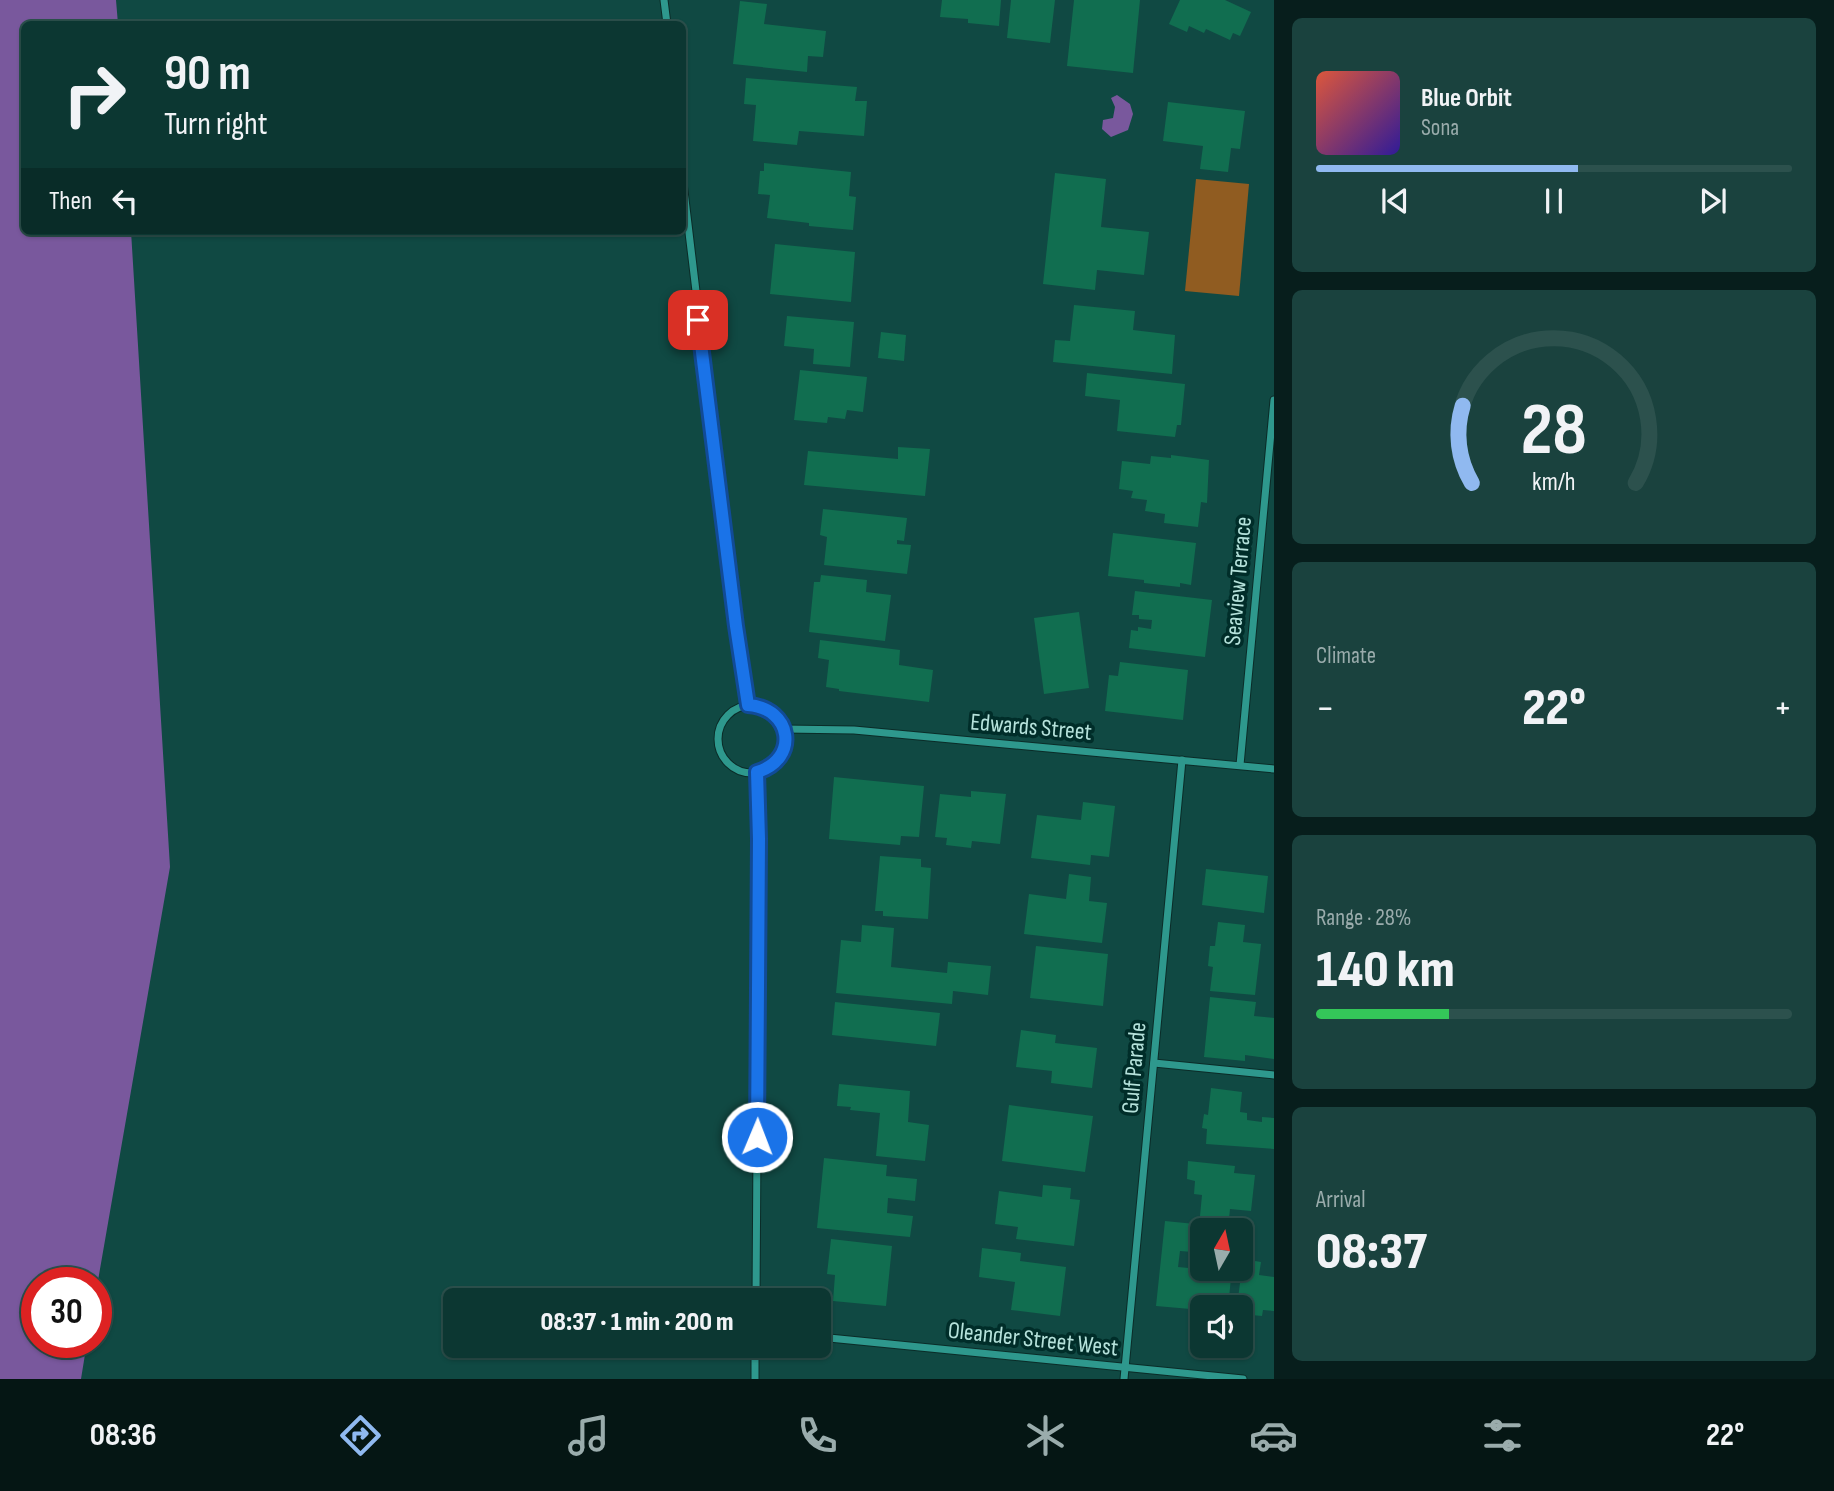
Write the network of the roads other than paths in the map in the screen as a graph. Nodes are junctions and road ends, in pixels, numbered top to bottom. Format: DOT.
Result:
graph roads {
  1 [pos="664,0"];
  2 [pos="667,21"];
  3 [pos="686,207"];
  4 [pos="1274,400"];
  5 [pos="748,705"];
  6 [pos="784,729"];
  7 [pos="1182,760"];
  8 [pos="1240,765"];
  9 [pos="1274,768"];
  10 [pos="757,772"];
  11 [pos="1154,1063"];
  12 [pos="1274,1075"];
  13 [pos="756,1288"];
  14 [pos="831,1338"];
  15 [pos="755,1358"];
  16 [pos="1125,1367"];
  17 [pos="755,1379"];
  18 [pos="1124,1379"];
  19 [pos="1243,1379"];
  1 -- 2 [label="street"];
  3 -- 5 [label="street"];
  4 -- 8 [label="street, Seaview Terrace"];
  5 -- 6 [label="street"];
  5 -- 10 [label="street"];
  6 -- 7 [label="street, Edwards Street"];
  6 -- 10 [label="street"];
  7 -- 8 [label="street, Edwards Street"];
  7 -- 11 [label="street, Gulf Parade"];
  8 -- 9 [label="street, Edwards Street"];
  10 -- 13 [label="street"];
  11 -- 12 [label="street"];
  11 -- 16 [label="street, Gulf Parade"];
  14 -- 16 [label="street, Oleander Street West"];
  15 -- 17 [label="street"];
  16 -- 18 [label="street, Gulf Parade"];
  16 -- 19 [label="street, Oleander Street West"];
}
